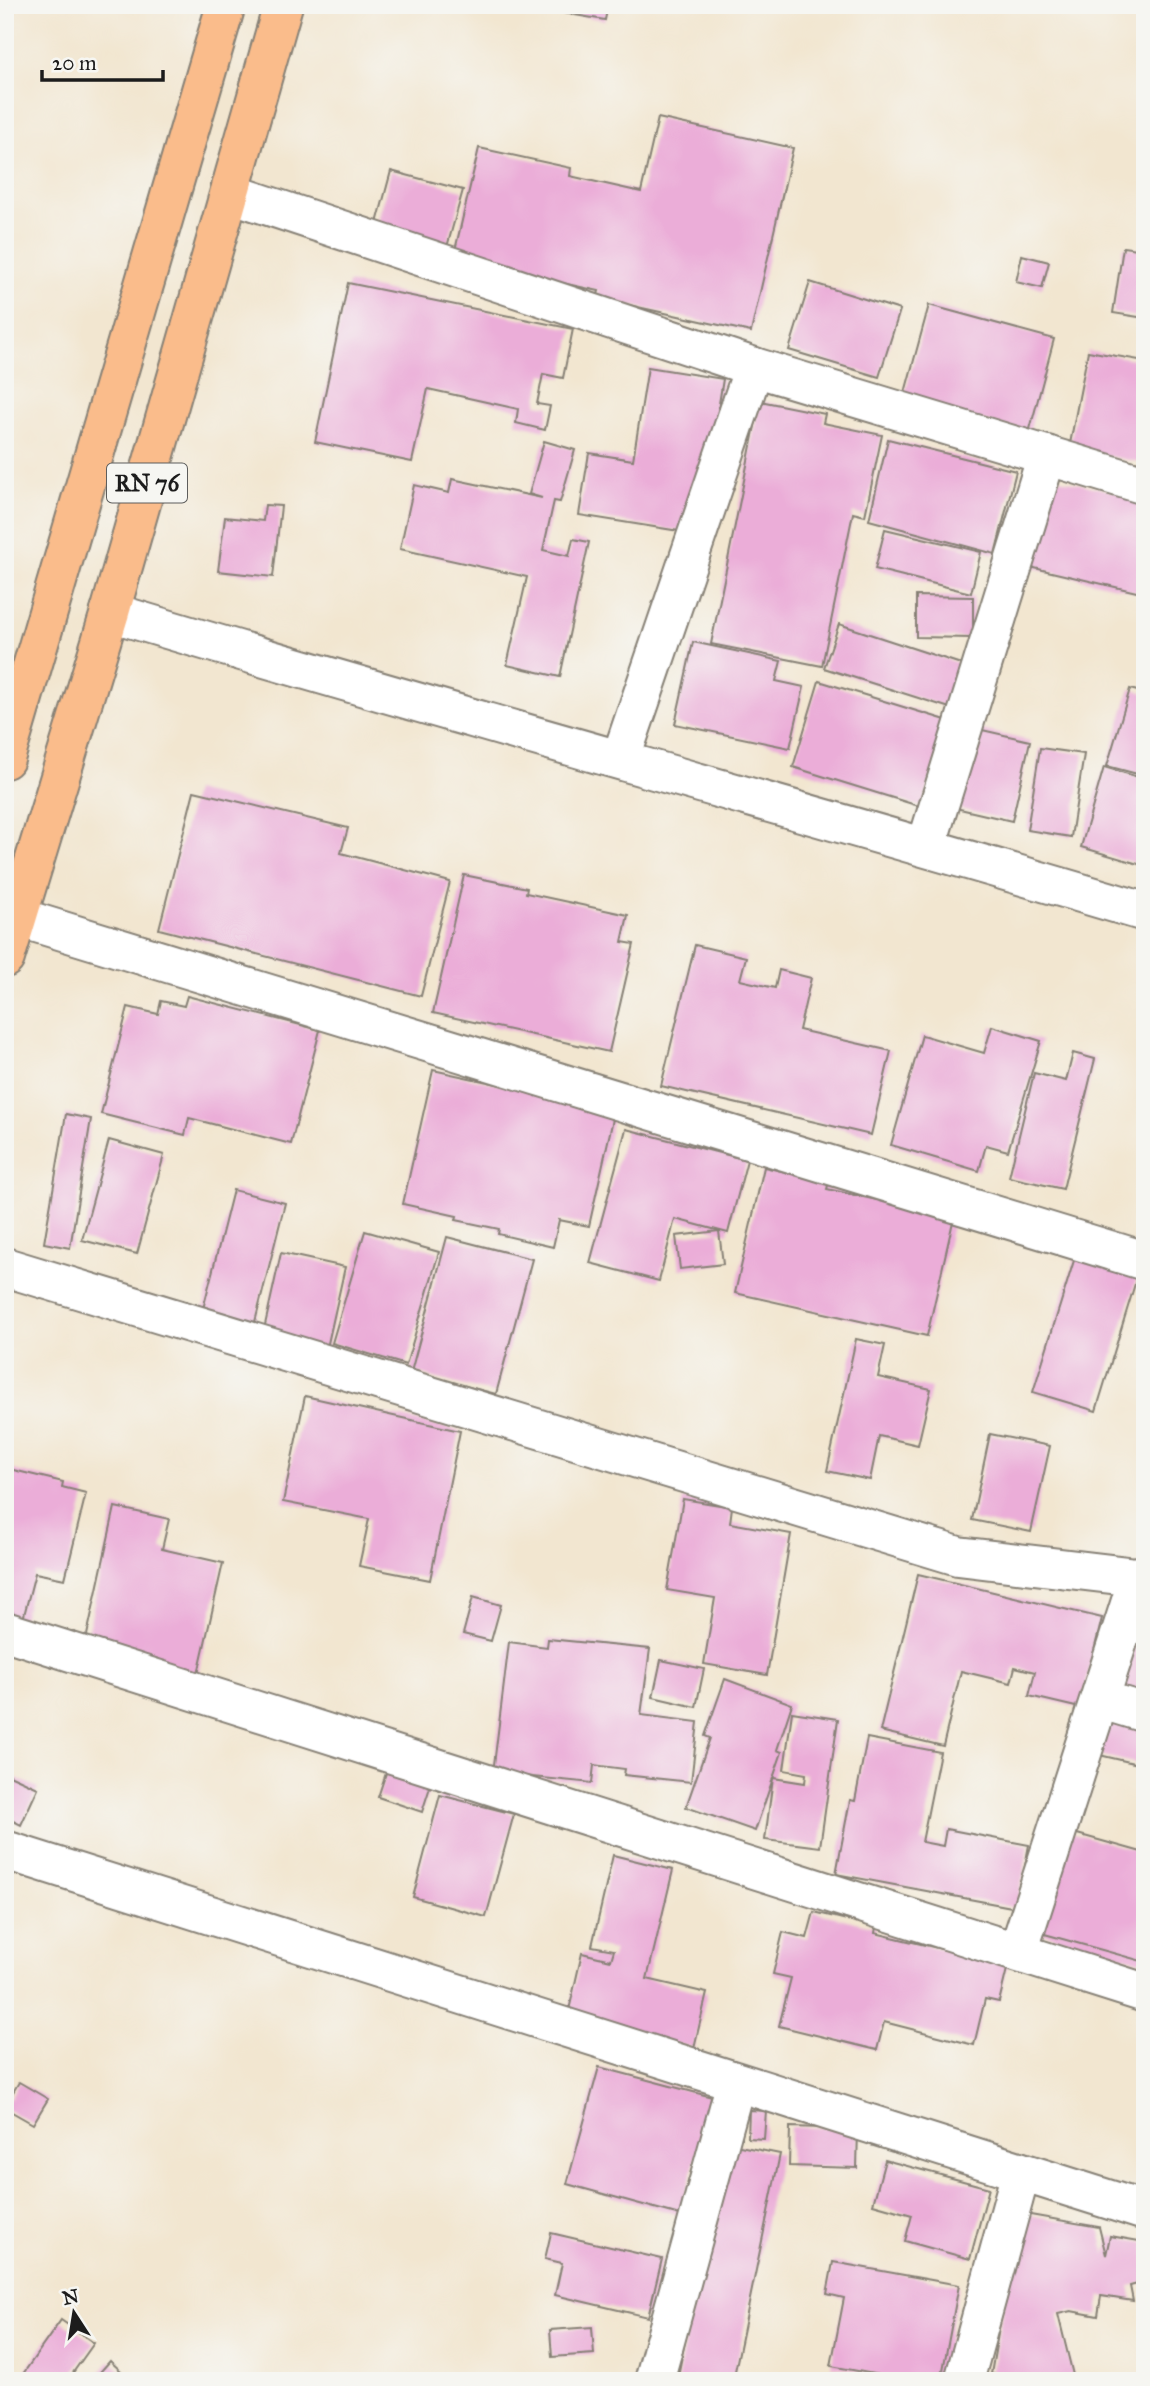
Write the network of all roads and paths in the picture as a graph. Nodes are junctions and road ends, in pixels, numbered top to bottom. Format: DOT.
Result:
graph roads {
  1 [pos="226,5"];
  2 [pos="283,5"];
  3 [pos="230,193"];
  4 [pos="754,367"];
  5 [pos="1047,455"];
  6 [pos="1145,485"];
  7 [pos="110,612"];
  8 [pos="621,758"];
  9 [pos="5,759"];
  10 [pos="926,846"];
  11 [pos="1145,912"];
  12 [pos="17,917"];
  13 [pos="5,958"];
  14 [pos="1145,1261"];
  15 [pos="5,1267"];
  16 [pos="1142,1577"];
  17 [pos="5,1631"];
  18 [pos="1102,1700"];
  19 [pos="1145,1713"];
  20 [pos="5,1850"];
  21 [pos="1018,1952"];
  22 [pos="1145,1993"];
  23 [pos="736,2082"];
  24 [pos="1021,2172"];
  25 [pos="1145,2211"];
  26 [pos="654,2381"];
  27 [pos="964,2381"];
  1 -- 9 [label="highway, RN 76"];
  2 -- 3 [label="highway, RN 76"];
  3 -- 4 [label="street"];
  3 -- 7 [label="highway, RN 76"];
  4 -- 5 [label="street"];
  4 -- 8 [label="street"];
  5 -- 6 [label="street"];
  5 -- 10 [label="street"];
  7 -- 8 [label="street"];
  7 -- 12 [label="highway, RN 76"];
  8 -- 10 [label="street"];
  10 -- 11 [label="street"];
  12 -- 13 [label="highway, RN 76"];
  12 -- 14 [label="street"];
  15 -- 16 [label="street"];
  16 -- 18 [label="street"];
  17 -- 21 [label="street"];
  18 -- 19 [label="street"];
  18 -- 21 [label="street"];
  20 -- 23 [label="street"];
  21 -- 22 [label="street"];
  23 -- 24 [label="street"];
  23 -- 26 [label="street"];
  24 -- 25 [label="street"];
  24 -- 27 [label="street"];
}
